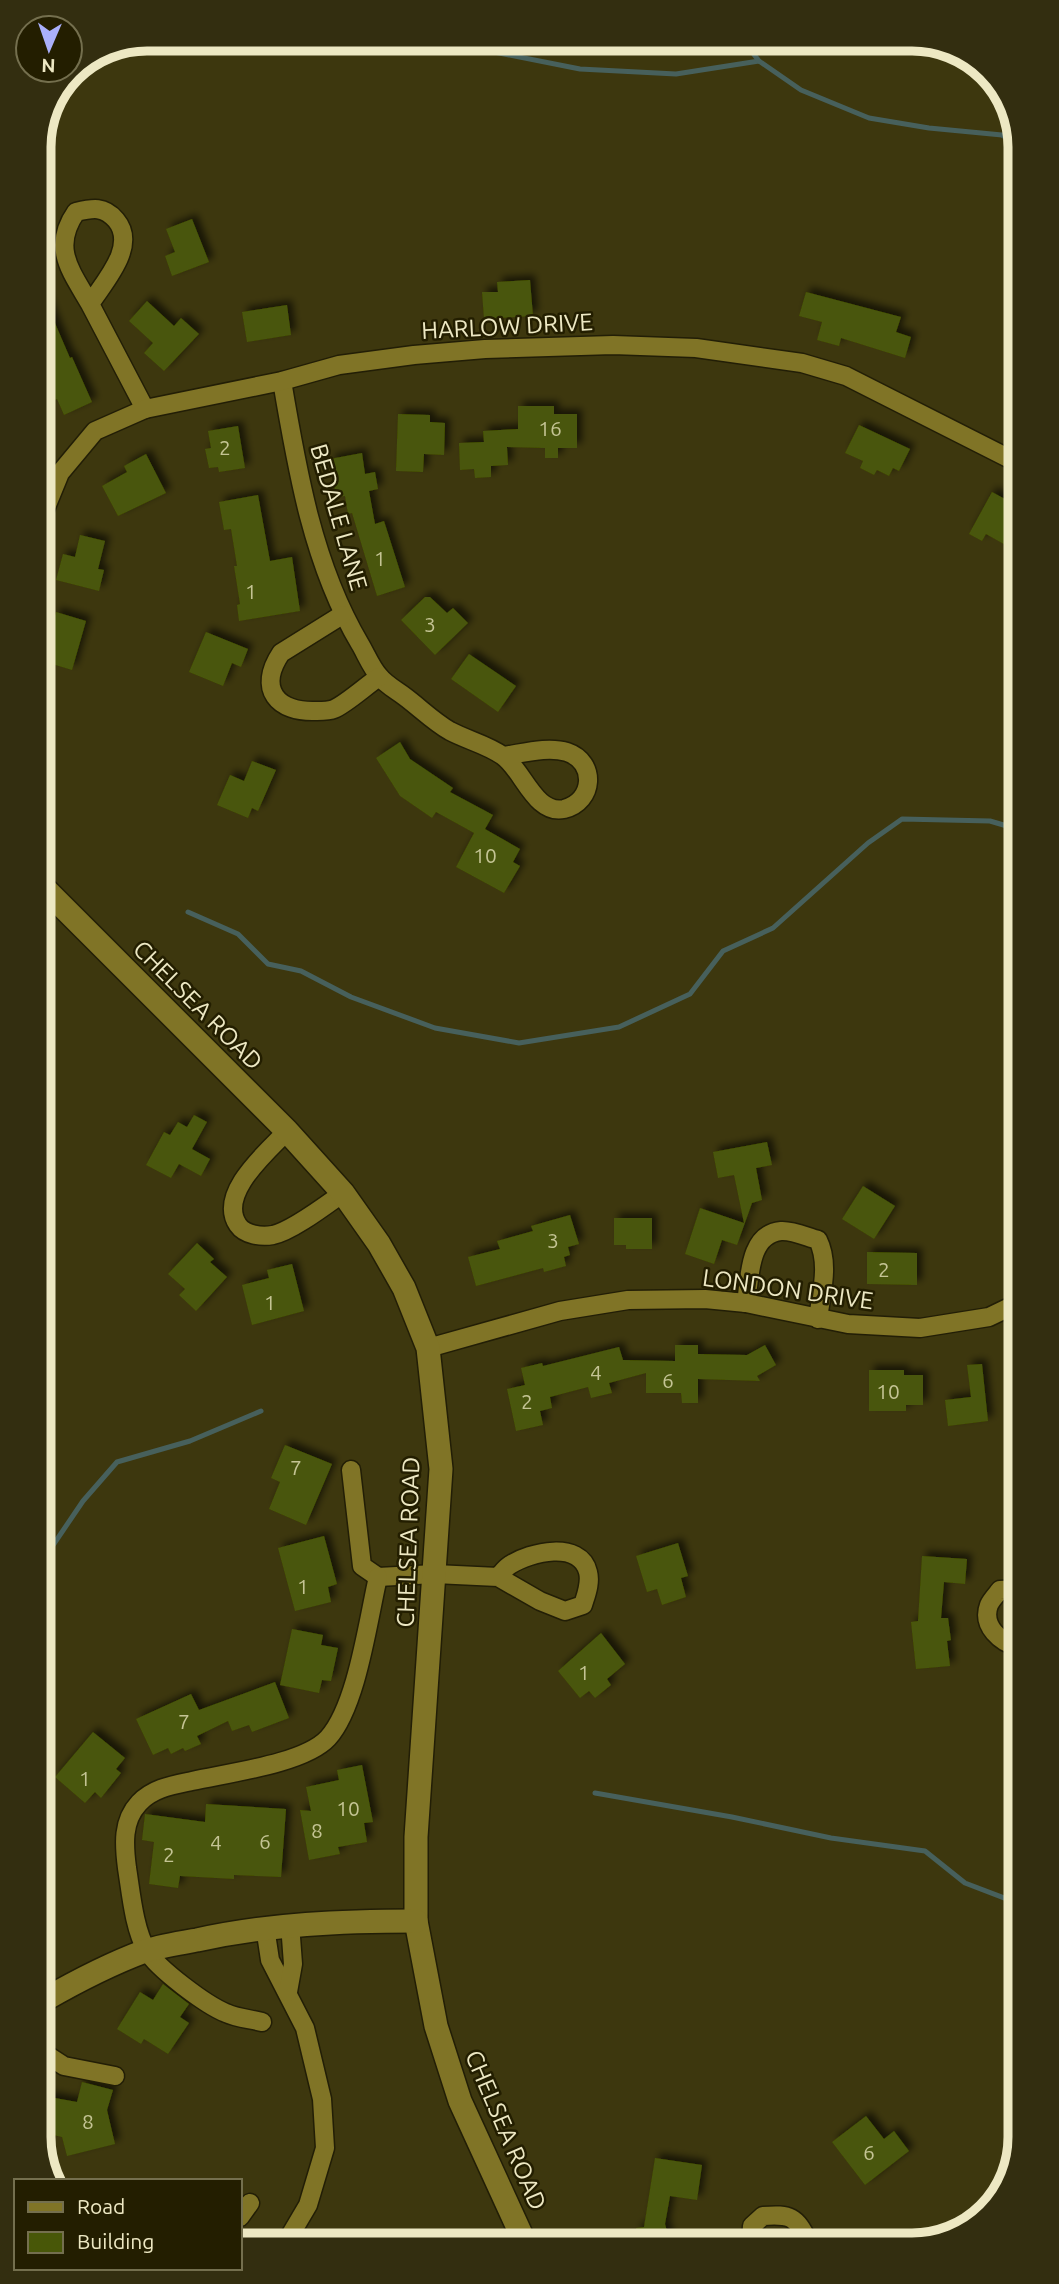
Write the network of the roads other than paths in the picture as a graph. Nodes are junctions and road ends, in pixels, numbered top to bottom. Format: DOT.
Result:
graph roads {
  1 [pos="90,304"];
  2 [pos="282,381"];
  3 [pos="145,409"];
  4 [pos="1008,458"];
  5 [pos="51,495"];
  6 [pos="342,615"];
  7 [pos="379,677"];
  8 [pos="504,756"];
  9 [pos="51,895"];
  10 [pos="287,1131"];
  11 [pos="343,1194"];
  12 [pos="746,1303"];
  13 [pos="1008,1308"];
  14 [pos="818,1319"];
  15 [pos="428,1348"];
  16 [pos="351,1470"];
  17 [pos="435,1574"];
  18 [pos="378,1577"];
  19 [pos="498,1577"];
  20 [pos="1008,1590"];
  21 [pos="1008,1642"];
  22 [pos="416,1921"];
  23 [pos="290,1924"];
  24 [pos="265,1927"];
  25 [pos="147,1951"];
  26 [pos="288,1992"];
  27 [pos="51,1996"];
  28 [pos="262,2022"];
  29 [pos="51,2058"];
  30 [pos="115,2076"];
  31 [pos="291,2233"];
  32 [pos="520,2233"];
  33 [pos="752,2233"];
  34 [pos="804,2233"];
  1 -- 1 [label="street"];
  1 -- 3 [label="street"];
  2 -- 3 [label="street, HARLOW DRIVE"];
  2 -- 4 [label="street, HARLOW DRIVE"];
  2 -- 6 [label="street, BEDALE LANE"];
  3 -- 5 [label="street, HARLOW DRIVE"];
  6 -- 7 [label="street, BEDALE LANE"];
  6 -- 7 [label="street"];
  7 -- 8 [label="street, BEDALE LANE"];
  8 -- 8 [label="street, BEDALE LANE"];
  9 -- 10 [label="street, CHELSEA ROAD"];
  10 -- 11 [label="street, CHELSEA ROAD"];
  10 -- 11 [label="street"];
  11 -- 15 [label="street, CHELSEA ROAD"];
  12 -- 14 [label="street, LONDON DRIVE"];
  12 -- 14 [label="street"];
  12 -- 15 [label="street, LONDON DRIVE"];
  13 -- 14 [label="street, LONDON DRIVE"];
  15 -- 17 [label="street, CHELSEA ROAD"];
  16 -- 18 [label="street"];
  17 -- 18 [label="street"];
  17 -- 19 [label="street"];
  17 -- 22 [label="street, CHELSEA ROAD"];
  18 -- 25 [label="street"];
  19 -- 19 [label="street"];
  20 -- 21 [label="street"];
  22 -- 23 [label="street"];
  22 -- 32 [label="street, CHELSEA ROAD"];
  23 -- 24 [label="street"];
  23 -- 26 [label="street"];
  24 -- 25 [label="street"];
  24 -- 26 [label="street"];
  25 -- 27 [label="street"];
  25 -- 28 [label="street"];
  26 -- 31 [label="street"];
  29 -- 30 [label="street"];
  33 -- 34 [label="street"];
}
